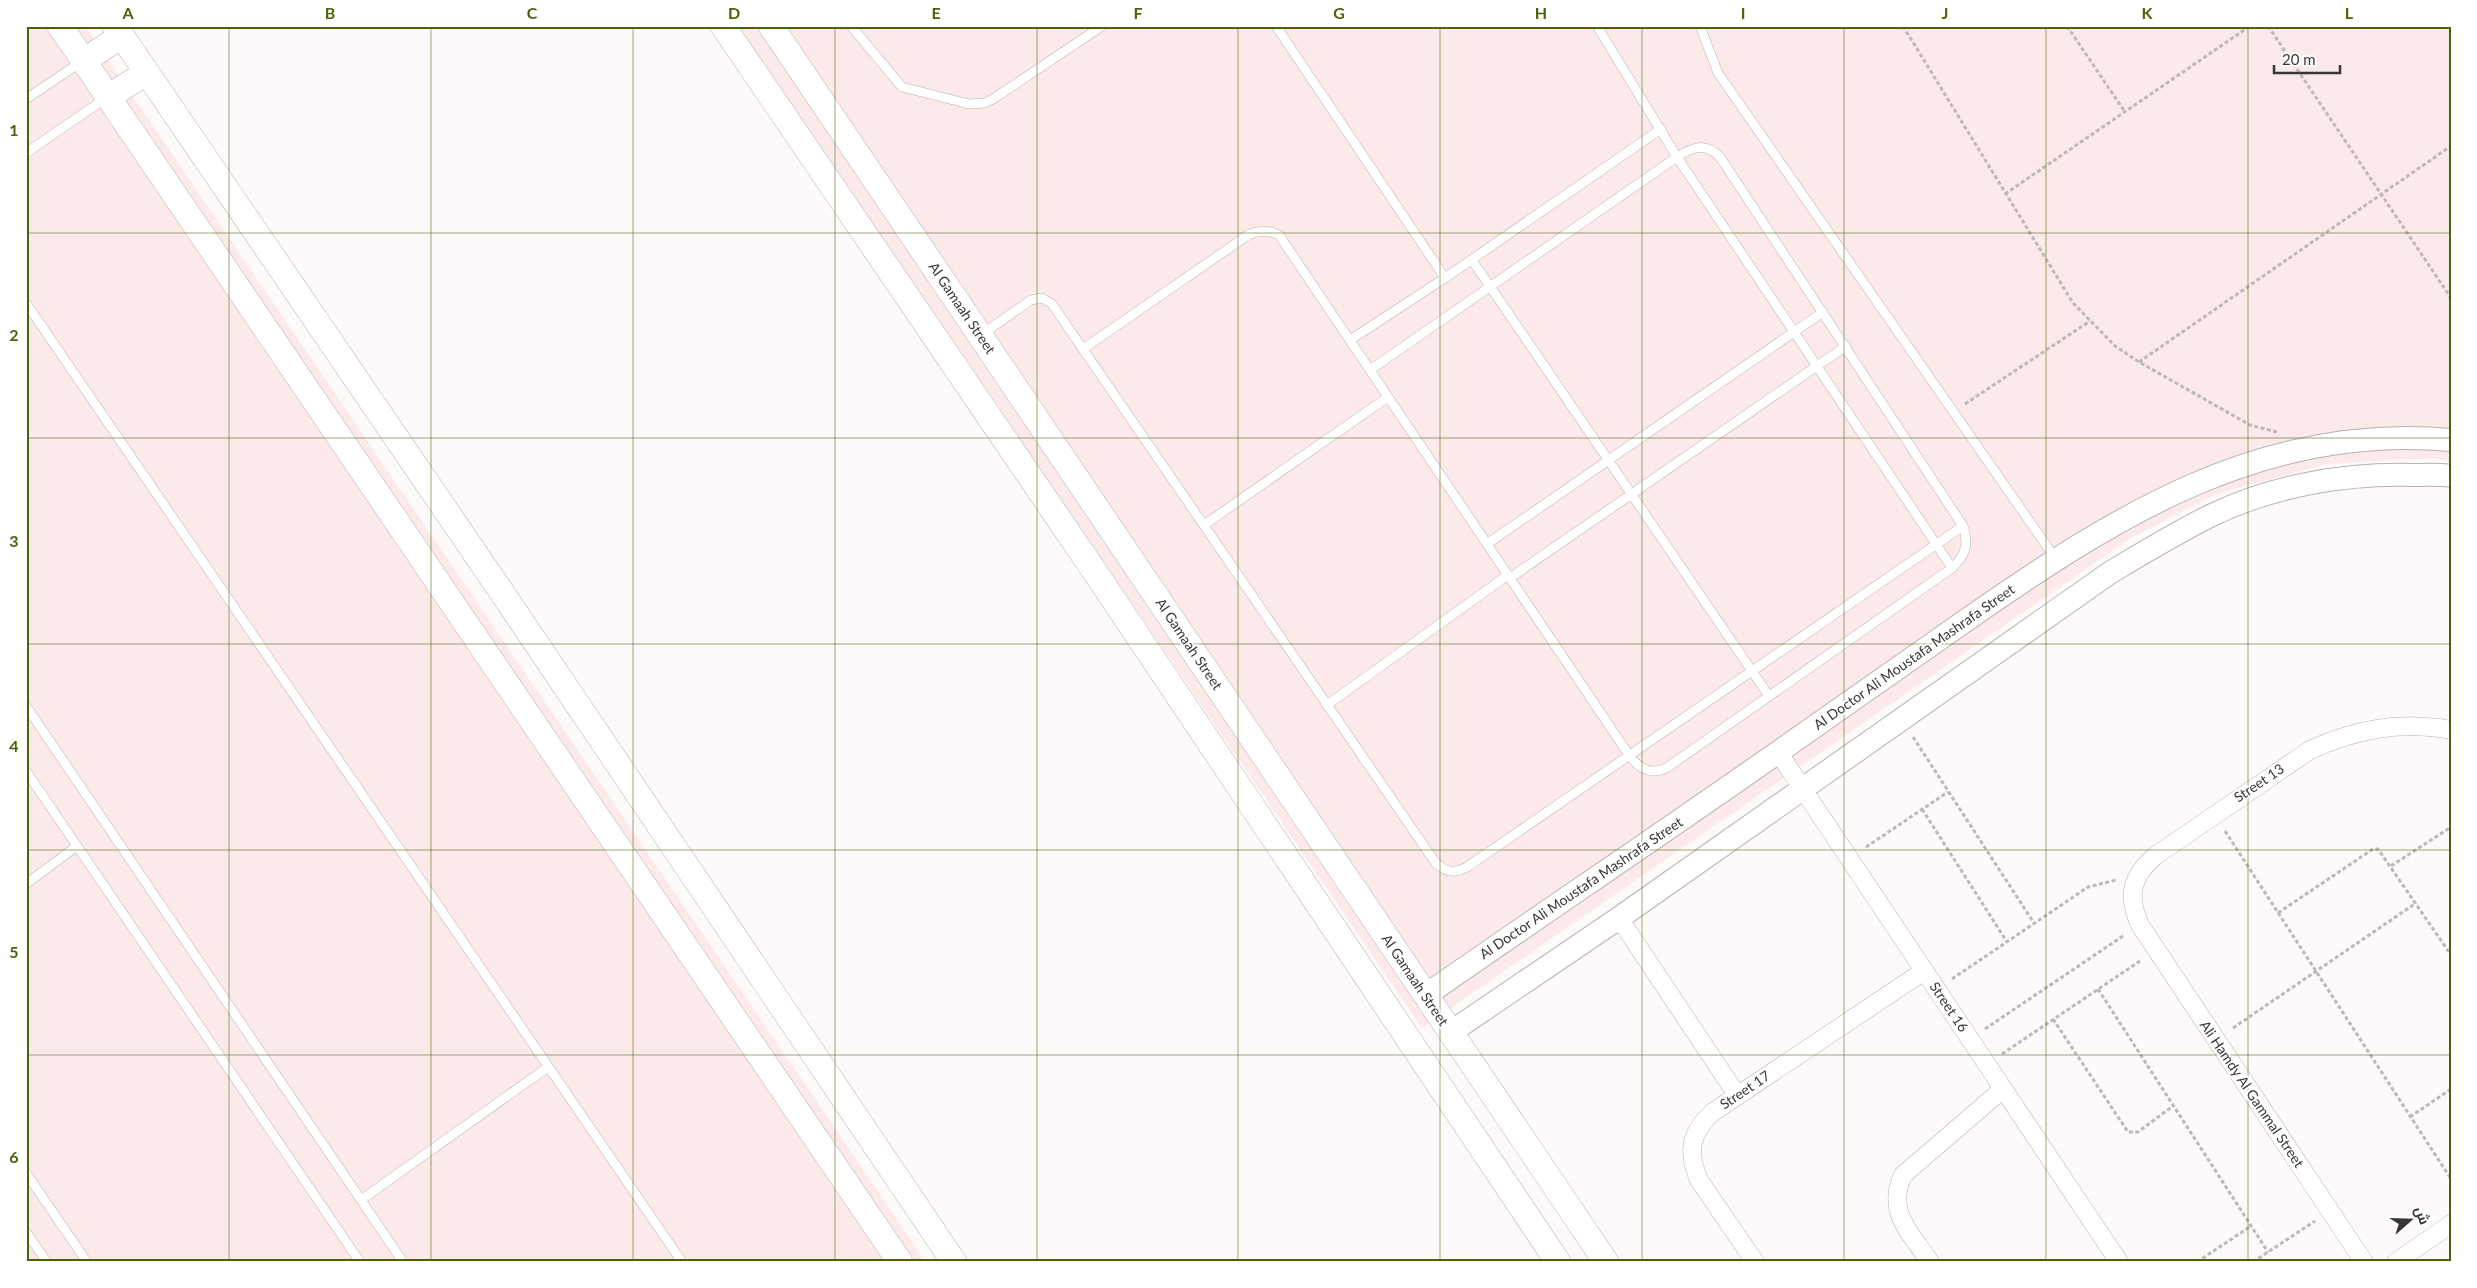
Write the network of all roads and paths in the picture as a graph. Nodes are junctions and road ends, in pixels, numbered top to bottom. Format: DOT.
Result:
graph roads {
  1 [pos="60,26"];
  2 [pos="723,26"];
  3 [pos="771,26"];
  4 [pos="1102,26"];
  5 [pos="1276,26"];
  6 [pos="1597,26"];
  7 [pos="1700,26"];
  8 [pos="1903,26"];
  9 [pos="2067,26"];
  10 [pos="2250,26"];
  11 [pos="2268,26"];
  12 [pos="852,27"];
  13 [pos="118,31"];
  14 [pos="84,60"];
  15 [pos="146,73"];
  16 [pos="108,97"];
  17 [pos="26,99"];
  18 [pos="2125,112"];
  19 [pos="1662,129"];
  20 [pos="2451,146"];
  21 [pos="26,153"];
  22 [pos="1677,157"];
  23 [pos="2005,194"];
  24 [pos="2381,194"];
  25 [pos="1472,260"];
  26 [pos="1445,278"];
  27 [pos="1490,287"];
  28 [pos="2451,298"];
  29 [pos="26,303"];
  30 [pos="1823,312"];
  31 [pos="2090,321"];
  32 [pos="1794,332"];
  33 [pos="980,336"];
  34 [pos="1350,340"];
  35 [pos="1846,346"];
  36 [pos="1083,350"];
  37 [pos="2139,362"];
  38 [pos="1817,366"];
  39 [pos="1370,370"];
  40 [pos="1388,397"];
  41 [pos="1954,412"];
  42 [pos="2284,434"];
  43 [pos="2451,440"];
  44 [pos="1608,461"];
  45 [pos="2451,476"];
  46 [pos="1631,494"];
  47 [pos="1204,525"];
  48 [pos="1964,526"];
  49 [pos="1487,544"];
  50 [pos="1936,544"];
  51 [pos="1128,554"];
  52 [pos="2055,558"];
  53 [pos="1952,568"];
  54 [pos="1097,576"];
  55 [pos="1509,576"];
  56 [pos="1752,670"];
  57 [pos="1769,696"];
  58 [pos="1327,705"];
  59 [pos="26,706"];
  60 [pos="1902,720"];
  61 [pos="2451,730"];
  62 [pos="1778,752"];
  63 [pos="1628,755"];
  64 [pos="26,771"];
  65 [pos="1803,789"];
  66 [pos="1948,792"];
  67 [pos="1922,809"];
  68 [pos="2214,814"];
  69 [pos="2451,827"];
  70 [pos="77,846"];
  71 [pos="1849,858"];
  72 [pos="2391,866"];
  73 [pos="2135,880"];
  74 [pos="26,884"];
  75 [pos="2416,903"];
  76 [pos="2278,913"];
  77 [pos="1619,918"];
  78 [pos="2034,923"];
  79 [pos="2140,926"];
  80 [pos="2007,942"];
  81 [pos="2449,948"];
  82 [pos="2156,950"];
  83 [pos="2451,955"];
  84 [pos="1924,971"];
  85 [pos="2316,971"];
  86 [pos="1937,989"];
  87 [pos="2098,989"];
  88 [pos="1426,994"];
  89 [pos="2053,1019"];
  90 [pos="1451,1032"];
  91 [pos="1970,1039"];
  92 [pos="2216,1040"];
  93 [pos="1987,1064"];
  94 [pos="548,1067"];
  95 [pos="2003,1088"];
  96 [pos="2451,1088"];
  97 [pos="1737,1095"];
  98 [pos="2174,1106"];
  99 [pos="2410,1117"];
  100 [pos="26,1173"];
  101 [pos="2451,1179"];
  102 [pos="361,1200"];
  103 [pos="2330,1211"];
  104 [pos="2451,1224"];
  105 [pos="2251,1226"];
  106 [pos="26,1232"];
  107 [pos="2268,1252"];
  108 [pos="47,1262"];
  109 [pos="87,1262"];
  110 [pos="360,1262"];
  111 [pos="402,1262"];
  112 [pos="682,1262"];
  113 [pos="900,1262"];
  114 [pos="954,1262"];
  115 [pos="1558,1262"];
  116 [pos="1606,1262"];
  117 [pos="1755,1262"];
  118 [pos="1930,1262"];
  119 [pos="2119,1262"];
  120 [pos="2197,1262"];
  121 [pos="2253,1262"];
  122 [pos="2364,1262"];
  123 [pos="2396,1262"];
  1 -- 14 [label="main road"];
  2 -- 54 [label="main road"];
  3 -- 33 [label="main road, Al Gamaah Street"];
  4 -- 12 [label="lane"];
  5 -- 26 [label="lane"];
  6 -- 19 [label="lane"];
  7 -- 41 [label="lane"];
  8 -- 23 [label="path"];
  9 -- 18 [label="path"];
  10 -- 18 [label="path"];
  11 -- 24 [label="path"];
  13 -- 14 [label="main road"];
  13 -- 15 [label="main road"];
  14 -- 16 [label="main road"];
  14 -- 17 [label="lane"];
  15 -- 16 [label="main road"];
  15 -- 114 [label="main road"];
  16 -- 21 [label="lane"];
  16 -- 113 [label="main road"];
  18 -- 23 [label="path"];
  19 -- 22 [label="lane"];
  19 -- 25 [label="lane"];
  20 -- 24 [label="path"];
  22 -- 27 [label="lane"];
  22 -- 30 [label="lane"];
  22 -- 32 [label="lane"];
  23 -- 31 [label="path"];
  24 -- 28 [label="path"];
  24 -- 37 [label="path"];
  25 -- 26 [label="lane"];
  25 -- 27 [label="lane"];
  26 -- 34 [label="lane"];
  27 -- 39 [label="lane"];
  27 -- 44 [label="lane"];
  29 -- 94 [label="lane"];
  30 -- 32 [label="lane"];
  30 -- 35 [label="lane"];
  31 -- 37 [label="path"];
  31 -- 41 [label="path"];
  32 -- 38 [label="lane"];
  32 -- 44 [label="lane"];
  33 -- 36 [label="lane"];
  33 -- 51 [label="main road, Al Gamaah Street"];
  34 -- 36 [label="lane"];
  34 -- 39 [label="lane"];
  35 -- 38 [label="lane"];
  35 -- 48 [label="lane"];
  36 -- 47 [label="lane"];
  37 -- 42 [label="path"];
  38 -- 46 [label="lane"];
  38 -- 50 [label="lane"];
  39 -- 40 [label="lane"];
  40 -- 47 [label="lane"];
  40 -- 49 [label="lane"];
  41 -- 52 [label="lane"];
  43 -- 52 [label="street, Al Doctor Ali Moustafa Mashrafa Street"];
  44 -- 46 [label="lane"];
  44 -- 49 [label="lane"];
  45 -- 60 [label="street"];
  46 -- 55 [label="lane"];
  46 -- 56 [label="lane"];
  47 -- 58 [label="lane"];
  48 -- 50 [label="lane"];
  48 -- 53 [label="lane"];
  49 -- 55 [label="lane"];
  50 -- 53 [label="lane"];
  50 -- 56 [label="lane"];
  51 -- 54 [label="main road"];
  51 -- 88 [label="main road, Al Gamaah Street"];
  52 -- 62 [label="street, Al Doctor Ali Moustafa Mashrafa Street"];
  53 -- 57 [label="lane"];
  54 -- 115 [label="main road"];
  55 -- 58 [label="lane"];
  55 -- 63 [label="lane"];
  56 -- 57 [label="lane"];
  56 -- 63 [label="lane"];
  57 -- 63 [label="lane"];
  58 -- 63 [label="lane"];
  59 -- 102 [label="lane"];
  60 -- 65 [label="street"];
  60 -- 66 [label="path"];
  61 -- 68 [label="street, Street 13"];
  62 -- 65 [label="street, Street 16"];
  62 -- 88 [label="street, Al Doctor Ali Moustafa Mashrafa Street"];
  64 -- 70 [label="lane"];
  65 -- 71 [label="street, Street 16"];
  65 -- 77 [label="street"];
  66 -- 67 [label="path"];
  66 -- 78 [label="path"];
  67 -- 71 [label="path"];
  67 -- 80 [label="path"];
  68 -- 73 [label="street, Street 13"];
  68 -- 76 [label="path"];
  69 -- 72 [label="path"];
  70 -- 74 [label="lane"];
  70 -- 110 [label="lane"];
  71 -- 84 [label="street, Street 16"];
  72 -- 75 [label="path"];
  72 -- 76 [label="path"];
  73 -- 78 [label="path"];
  73 -- 79 [label="street"];
  75 -- 81 [label="path"];
  75 -- 85 [label="path"];
  76 -- 85 [label="path"];
  77 -- 90 [label="street"];
  77 -- 97 [label="street"];
  78 -- 80 [label="path"];
  79 -- 82 [label="street, Ali Hamdy Al Gammal Street"];
  79 -- 91 [label="path"];
  80 -- 86 [label="path"];
  81 -- 83 [label="path"];
  82 -- 87 [label="path"];
  82 -- 92 [label="street, Ali Hamdy Al Gammal Street"];
  84 -- 86 [label="street, Street 16"];
  84 -- 97 [label="street, Street 17"];
  85 -- 92 [label="path"];
  85 -- 99 [label="path"];
  86 -- 91 [label="street, Street 16"];
  87 -- 89 [label="path"];
  87 -- 98 [label="path"];
  88 -- 90 [label="main road, Al Gamaah Street"];
  89 -- 93 [label="path"];
  89 -- 98 [label="path"];
  90 -- 116 [label="main road, Al Gamaah Street"];
  91 -- 93 [label="street, Street 16"];
  92 -- 103 [label="street, Ali Hamdy Al Gammal Street"];
  93 -- 95 [label="street, Street 16"];
  94 -- 102 [label="lane"];
  94 -- 112 [label="lane"];
  95 -- 118 [label="street"];
  95 -- 119 [label="street, Street 16"];
  96 -- 99 [label="path"];
  97 -- 117 [label="street, Street 17"];
  98 -- 105 [label="path"];
  99 -- 101 [label="path"];
  100 -- 109 [label="lane"];
  102 -- 111 [label="lane"];
  103 -- 107 [label="path"];
  103 -- 122 [label="street, Ali Hamdy Al Gammal Street"];
  104 -- 123 [label="street"];
  105 -- 107 [label="path"];
  105 -- 120 [label="path"];
  106 -- 108 [label="lane"];
  107 -- 121 [label="path"];
}
